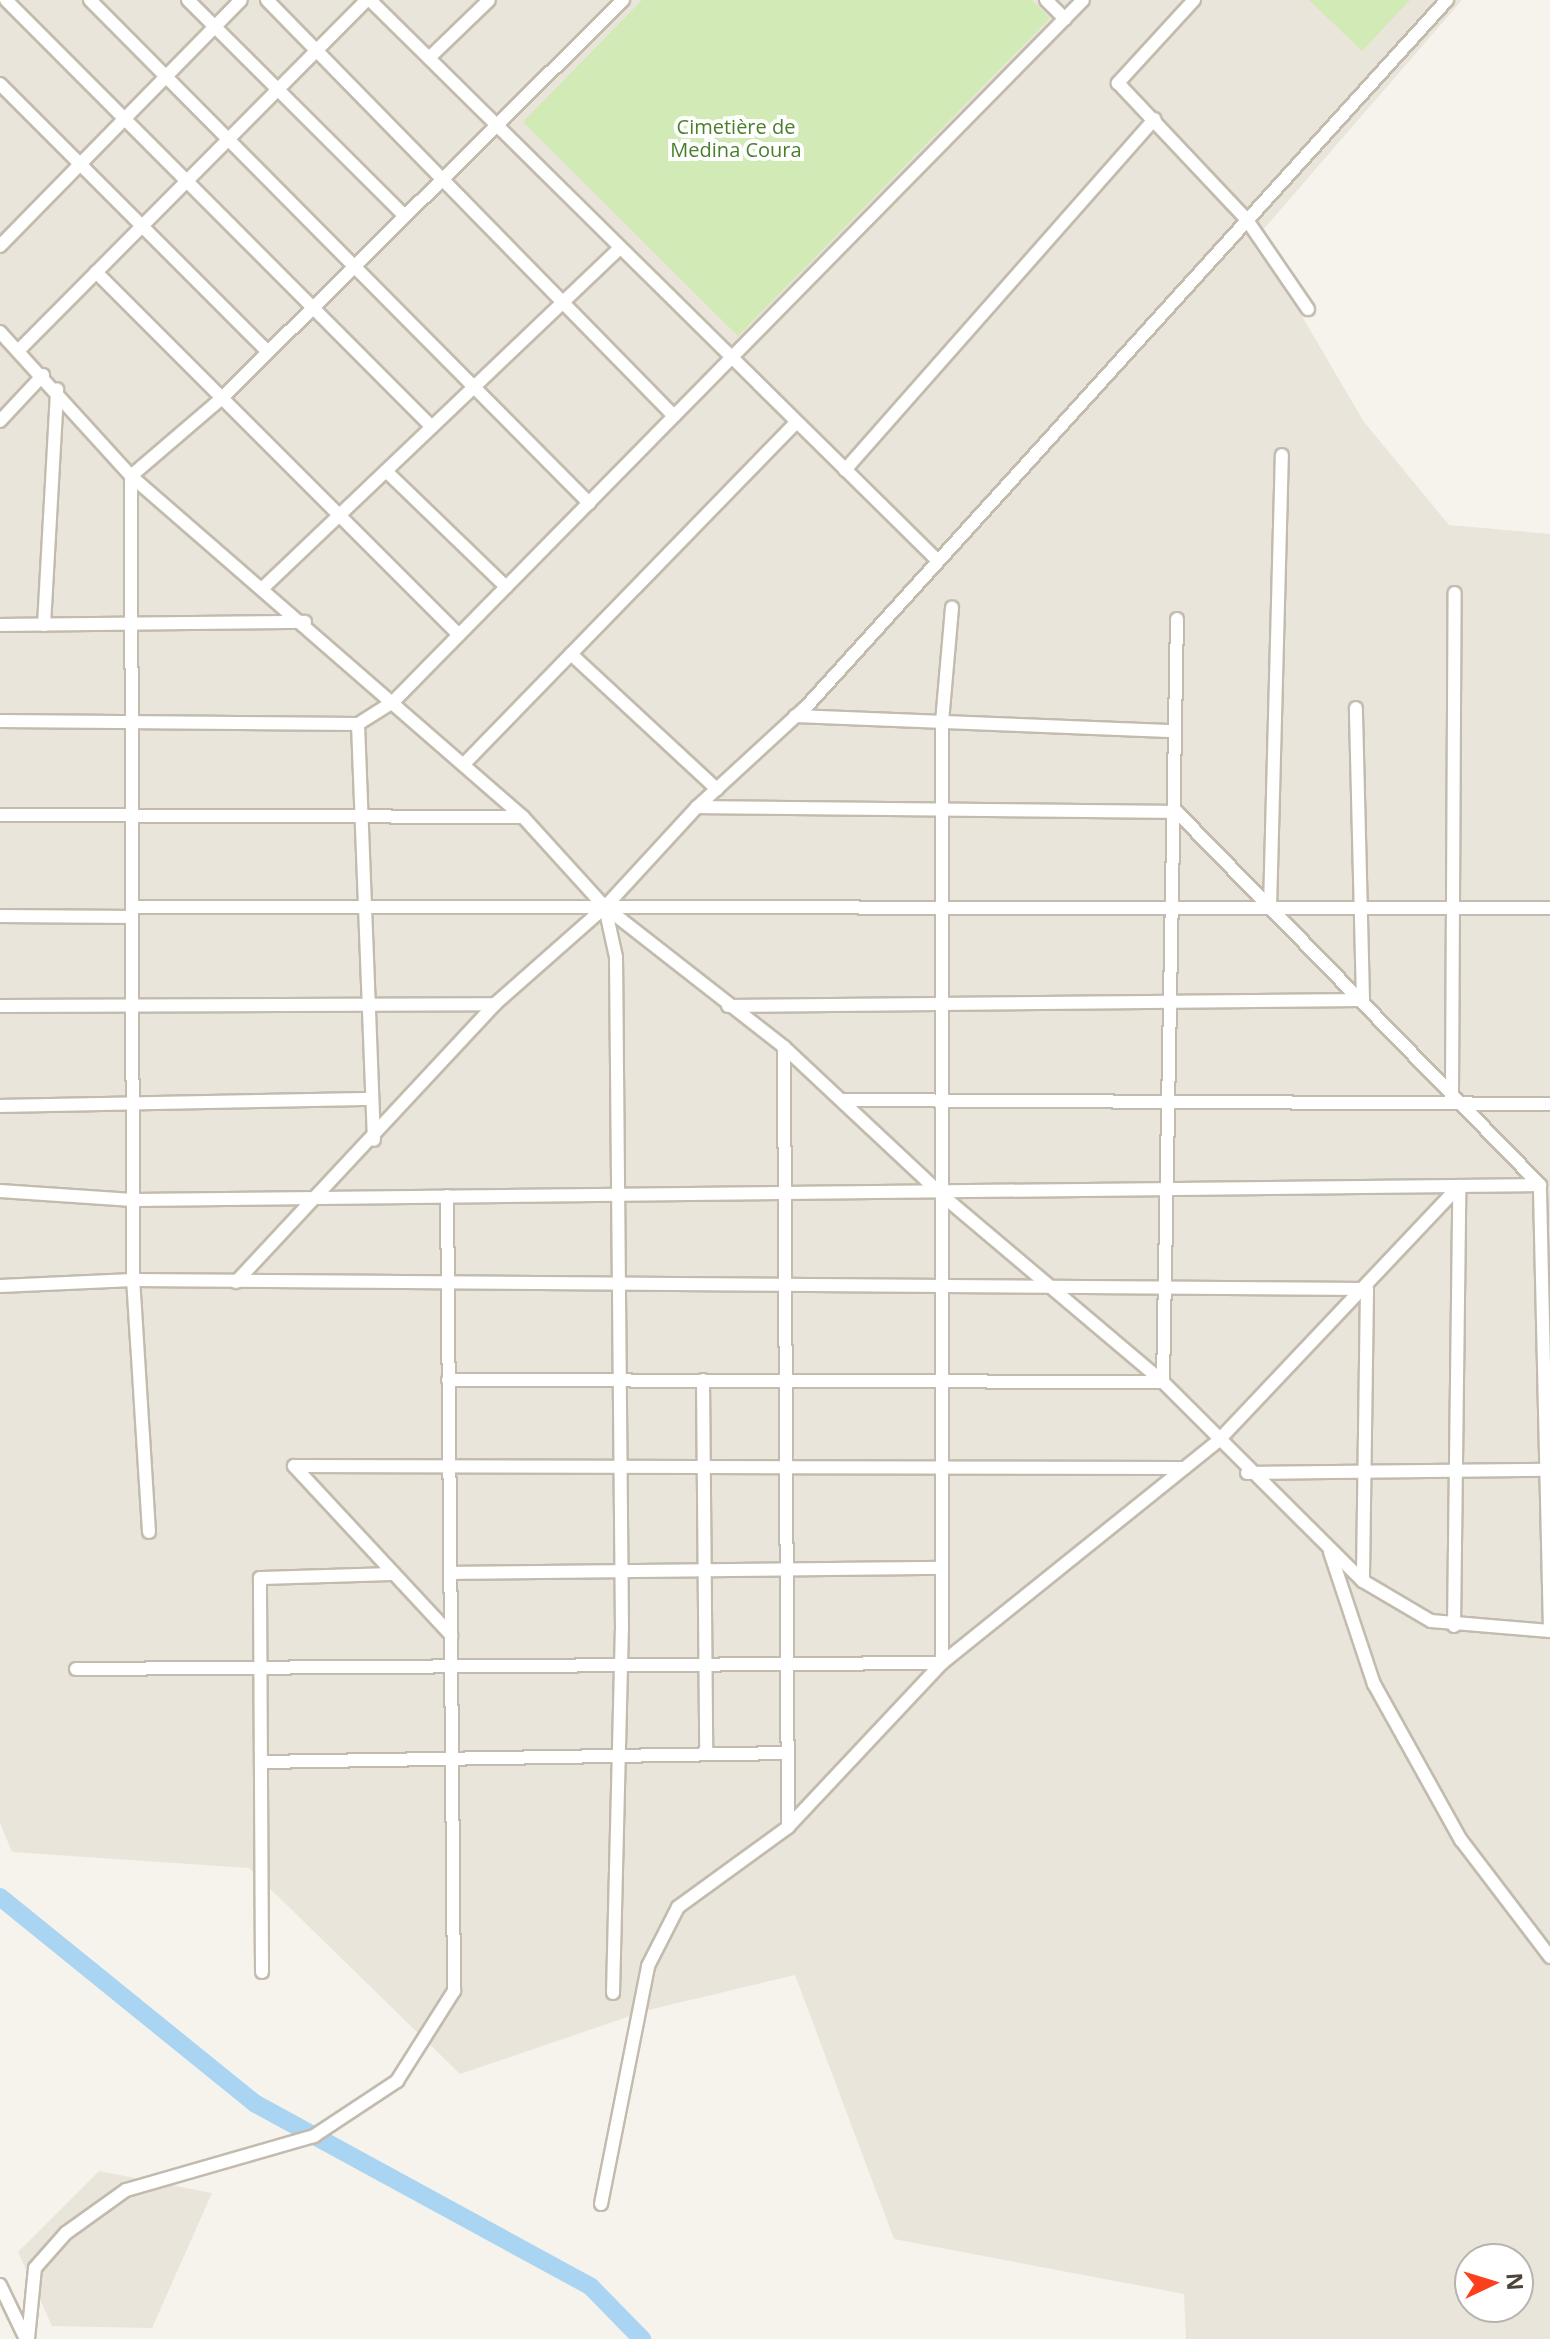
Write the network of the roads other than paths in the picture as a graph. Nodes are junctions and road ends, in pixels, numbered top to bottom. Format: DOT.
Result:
graph roads {
  1 [pos="6,0"];
  2 [pos="90,0"];
  3 [pos="188,0"];
  4 [pos="241,0"];
  5 [pos="267,0"];
  6 [pos="368,0"];
  7 [pos="489,0"];
  8 [pos="623,0"];
  9 [pos="1046,0"];
  10 [pos="1083,0"];
  11 [pos="1194,0"];
  12 [pos="1447,0"];
  13 [pos="1065,19"];
  14 [pos="215,27"];
  15 [pos="316,50"];
  16 [pos="429,58"];
  17 [pos="166,76"];
  18 [pos="0,84"];
  19 [pos="277,89"];
  20 [pos="124,118"];
  21 [pos="1154,119"];
  22 [pos="497,126"];
  23 [pos="228,139"];
  24 [pos="79,163"];
  25 [pos="443,179"];
  26 [pos="187,181"];
  27 [pos="405,216"];
  28 [pos="1247,220"];
  29 [pos="142,226"];
  30 [pos="0,246"];
  31 [pos="620,248"];
  32 [pos="355,266"];
  33 [pos="96,272"];
  34 [pos="563,302"];
  35 [pos="313,307"];
  36 [pos="1308,309"];
  37 [pos="0,332"];
  38 [pos="16,347"];
  39 [pos="0,348"];
  40 [pos="268,352"];
  41 [pos="732,357"];
  42 [pos="43,375"];
  43 [pos="474,387"];
  44 [pos="57,389"];
  45 [pos="222,398"];
  46 [pos="674,416"];
  47 [pos="0,421"];
  48 [pos="797,422"];
  49 [pos="432,427"];
  50 [pos="1282,455"];
  51 [pos="845,470"];
  52 [pos="386,471"];
  53 [pos="131,476"];
  54 [pos="589,503"];
  55 [pos="340,515"];
  56 [pos="938,561"];
  57 [pos="265,586"];
  58 [pos="506,587"];
  59 [pos="1455,593"];
  60 [pos="952,607"];
  61 [pos="1177,619"];
  62 [pos="305,622"];
  63 [pos="0,625"];
  64 [pos="44,625"];
  65 [pos="131,625"];
  66 [pos="459,635"];
  67 [pos="571,654"];
  68 [pos="393,702"];
  69 [pos="1356,708"];
  70 [pos="795,716"];
  71 [pos="0,721"];
  72 [pos="942,722"];
  73 [pos="131,723"];
  74 [pos="358,724"];
  75 [pos="1175,731"];
  76 [pos="464,764"];
  77 [pos="717,789"];
  78 [pos="697,807"];
  79 [pos="1177,812"];
  80 [pos="942,813"];
  81 [pos="0,815"];
  82 [pos="132,816"];
  83 [pos="361,817"];
  84 [pos="523,817"];
  85 [pos="365,907"];
  86 [pos="605,907"];
  87 [pos="942,907"];
  88 [pos="1172,908"];
  89 [pos="1270,908"];
  90 [pos="1361,908"];
  91 [pos="1453,908"];
  92 [pos="1550,908"];
  93 [pos="132,912"];
  94 [pos="0,916"];
  95 [pos="1363,1000"];
  96 [pos="1170,1001"];
  97 [pos="495,1004"];
  98 [pos="0,1006"];
  99 [pos="728,1006"];
  100 [pos="132,1008"];
  101 [pos="369,1008"];
  102 [pos="943,1008"];
  103 [pos="784,1047"];
  104 [pos="1452,1091"];
  105 [pos="371,1099"];
  106 [pos="1169,1099"];
  107 [pos="843,1100"];
  108 [pos="943,1100"];
  109 [pos="1464,1104"];
  110 [pos="1550,1104"];
  111 [pos="0,1106"];
  112 [pos="133,1107"];
  113 [pos="374,1140"];
  114 [pos="1540,1185"];
  115 [pos="1459,1186"];
  116 [pos="0,1191"];
  117 [pos="1167,1192"];
  118 [pos="787,1193"];
  119 [pos="618,1195"];
  120 [pos="447,1196"];
  121 [pos="943,1196"];
  122 [pos="319,1198"];
  123 [pos="133,1200"];
  124 [pos="1546,1241"];
  125 [pos="133,1280"];
  126 [pos="236,1282"];
  127 [pos="0,1286"];
  128 [pos="447,1286"];
  129 [pos="619,1286"];
  130 [pos="787,1287"];
  131 [pos="943,1287"];
  132 [pos="1051,1288"];
  133 [pos="1165,1288"];
  134 [pos="1367,1289"];
  135 [pos="448,1380"];
  136 [pos="619,1380"];
  137 [pos="703,1380"];
  138 [pos="787,1381"];
  139 [pos="943,1381"];
  140 [pos="1163,1382"];
  141 [pos="1218,1441"];
  142 [pos="449,1466"];
  143 [pos="620,1467"];
  144 [pos="704,1467"];
  145 [pos="787,1467"];
  146 [pos="942,1468"];
  147 [pos="1184,1468"];
  148 [pos="1548,1470"];
  149 [pos="1364,1471"];
  150 [pos="1456,1471"];
  151 [pos="1247,1473"];
  152 [pos="149,1532"];
  153 [pos="1330,1552"];
  154 [pos="942,1568"];
  155 [pos="450,1573"];
  156 [pos="621,1573"];
  157 [pos="394,1574"];
  158 [pos="704,1574"];
  159 [pos="787,1574"];
  160 [pos="1363,1581"];
  161 [pos="1454,1626"];
  162 [pos="451,1635"];
  163 [pos="451,1663"];
  164 [pos="621,1663"];
  165 [pos="705,1663"];
  166 [pos="787,1663"];
  167 [pos="942,1663"];
  168 [pos="261,1666"];
  169 [pos="76,1669"];
  170 [pos="788,1753"];
  171 [pos="706,1754"];
  172 [pos="619,1756"];
  173 [pos="452,1758"];
  174 [pos="261,1762"];
  175 [pos="788,1827"];
  176 [pos="1550,1957"];
  177 [pos="262,1972"];
  178 [pos="613,1993"];
  179 [pos="601,2204"];
  180 [pos="0,2285"];
  181 [pos="27,2339"];
  1 -- 20 [label="street"];
  2 -- 17 [label="street"];
  3 -- 14 [label="street"];
  4 -- 14 [label="street"];
  5 -- 15 [label="street"];
  6 -- 15 [label="street"];
  6 -- 16 [label="street"];
  7 -- 16 [label="street"];
  8 -- 22 [label="street"];
  9 -- 13 [label="street"];
  10 -- 13 [label="street"];
  11 -- 21 [label="street"];
  12 -- 28 [label="street"];
  13 -- 41 [label="street"];
  14 -- 17 [label="street"];
  14 -- 19 [label="street"];
  15 -- 19 [label="street"];
  15 -- 25 [label="street"];
  16 -- 22 [label="street"];
  17 -- 20 [label="street"];
  17 -- 23 [label="street"];
  18 -- 24 [label="street"];
  19 -- 23 [label="street"];
  19 -- 27 [label="street"];
  20 -- 24 [label="street"];
  20 -- 26 [label="street"];
  21 -- 28 [label="street"];
  21 -- 51 [label="street"];
  22 -- 25 [label="street"];
  22 -- 31 [label="street"];
  23 -- 26 [label="street"];
  23 -- 32 [label="street"];
  24 -- 29 [label="street"];
  24 -- 30 [label="street"];
  25 -- 27 [label="street"];
  25 -- 34 [label="street"];
  26 -- 29 [label="street"];
  26 -- 35 [label="street"];
  27 -- 32 [label="street"];
  28 -- 36 [label="street"];
  28 -- 56 [label="street"];
  29 -- 33 [label="street"];
  29 -- 40 [label="street"];
  31 -- 34 [label="street"];
  31 -- 41 [label="street"];
  32 -- 35 [label="street"];
  32 -- 43 [label="street"];
  33 -- 38 [label="street"];
  33 -- 45 [label="street"];
  34 -- 43 [label="street"];
  34 -- 46 [label="street"];
  35 -- 40 [label="street"];
  35 -- 49 [label="street"];
  37 -- 38 [label="street"];
  38 -- 39 [label="street"];
  38 -- 42 [label="street"];
  40 -- 45 [label="street"];
  41 -- 46 [label="street"];
  41 -- 48 [label="street"];
  42 -- 44 [label="street"];
  42 -- 47 [label="street"];
  43 -- 49 [label="street"];
  43 -- 54 [label="street"];
  44 -- 53 [label="street"];
  44 -- 64 [label="street"];
  45 -- 53 [label="street"];
  45 -- 55 [label="street"];
  46 -- 54 [label="street"];
  48 -- 51 [label="street"];
  48 -- 67 [label="street"];
  49 -- 52 [label="street"];
  50 -- 89 [label="street"];
  51 -- 56 [label="street"];
  52 -- 55 [label="street"];
  52 -- 58 [label="street"];
  53 -- 57 [label="street"];
  53 -- 65 [label="street"];
  54 -- 58 [label="street"];
  55 -- 57 [label="street"];
  55 -- 66 [label="street"];
  56 -- 70 [label="street"];
  57 -- 62 [label="street"];
  58 -- 66 [label="street"];
  59 -- 91 [label="street"];
  60 -- 72 [label="street"];
  61 -- 75 [label="street"];
  62 -- 65 [label="street"];
  62 -- 68 [label="street"];
  63 -- 64 [label="street"];
  64 -- 65 [label="street"];
  65 -- 73 [label="street"];
  66 -- 68 [label="street"];
  67 -- 76 [label="street"];
  67 -- 77 [label="street"];
  68 -- 74 [label="street"];
  68 -- 76 [label="street"];
  69 -- 90 [label="street"];
  70 -- 72 [label="street"];
  70 -- 77 [label="street"];
  71 -- 73 [label="street"];
  72 -- 75 [label="street"];
  72 -- 80 [label="street"];
  73 -- 74 [label="street"];
  73 -- 82 [label="street"];
  74 -- 83 [label="street"];
  75 -- 79 [label="street"];
  76 -- 84 [label="street"];
  77 -- 78 [label="street"];
  78 -- 80 [label="street"];
  78 -- 86 [label="street"];
  79 -- 80 [label="street"];
  79 -- 88 [label="street"];
  79 -- 89 [label="street"];
  80 -- 87 [label="street"];
  81 -- 82 [label="street"];
  82 -- 83 [label="street"];
  82 -- 93 [label="street"];
  83 -- 84 [label="street"];
  83 -- 85 [label="street"];
  84 -- 86 [label="street"];
  85 -- 86 [label="street"];
  85 -- 93 [label="street"];
  85 -- 101 [label="street"];
  86 -- 87 [label="street"];
  86 -- 97 [label="street"];
  86 -- 99 [label="street"];
  86 -- 119 [label="street"];
  87 -- 88 [label="street"];
  87 -- 102 [label="street"];
  88 -- 89 [label="street"];
  88 -- 96 [label="street"];
  89 -- 90 [label="street"];
  89 -- 95 [label="street"];
  90 -- 91 [label="street"];
  90 -- 95 [label="street"];
  91 -- 92 [label="street"];
  91 -- 104 [label="street"];
  93 -- 94 [label="street"];
  93 -- 100 [label="street"];
  95 -- 96 [label="street"];
  95 -- 104 [label="street"];
  96 -- 102 [label="street"];
  96 -- 106 [label="street"];
  97 -- 101 [label="street"];
  97 -- 113 [label="street"];
  98 -- 100 [label="street"];
  99 -- 102 [label="street"];
  99 -- 103 [label="street"];
  100 -- 101 [label="street"];
  100 -- 112 [label="street"];
  101 -- 105 [label="street"];
  102 -- 108 [label="street"];
  103 -- 107 [label="street"];
  103 -- 118 [label="street"];
  104 -- 109 [label="street"];
  105 -- 112 [label="street"];
  105 -- 113 [label="street"];
  106 -- 108 [label="street"];
  106 -- 109 [label="street"];
  106 -- 117 [label="street"];
  107 -- 108 [label="street"];
  107 -- 121 [label="street"];
  108 -- 121 [label="street"];
  109 -- 110 [label="street"];
  109 -- 114 [label="street"];
  111 -- 112 [label="street"];
  112 -- 123 [label="street"];
  113 -- 122 [label="street"];
  114 -- 115 [label="street"];
  114 -- 124 [label="street"];
  115 -- 117 [label="street"];
  115 -- 134 [label="street"];
  115 -- 150 [label="street"];
  116 -- 123 [label="street"];
  117 -- 121 [label="street"];
  117 -- 133 [label="street"];
  118 -- 119 [label="street"];
  118 -- 121 [label="street"];
  118 -- 130 [label="street"];
  119 -- 120 [label="street"];
  119 -- 129 [label="street"];
  120 -- 122 [label="street"];
  120 -- 128 [label="street"];
  121 -- 131 [label="street"];
  121 -- 132 [label="street"];
  122 -- 123 [label="street"];
  122 -- 126 [label="street"];
  123 -- 125 [label="street"];
  124 -- 148 [label="street"];
  125 -- 126 [label="street"];
  125 -- 127 [label="street"];
  125 -- 152 [label="street"];
  126 -- 128 [label="street"];
  128 -- 129 [label="street"];
  128 -- 135 [label="street"];
  129 -- 130 [label="street"];
  129 -- 136 [label="street"];
  130 -- 131 [label="street"];
  130 -- 138 [label="street"];
  131 -- 132 [label="street"];
  131 -- 139 [label="street"];
  132 -- 133 [label="street"];
  132 -- 140 [label="street"];
  133 -- 134 [label="street"];
  133 -- 140 [label="street"];
  134 -- 141 [label="street"];
  134 -- 149 [label="street"];
  135 -- 136 [label="street"];
  135 -- 142 [label="street"];
  136 -- 137 [label="street"];
  136 -- 143 [label="street"];
  137 -- 138 [label="street"];
  137 -- 144 [label="street"];
  138 -- 139 [label="street"];
  138 -- 145 [label="street"];
  139 -- 140 [label="street"];
  139 -- 146 [label="street"];
  140 -- 141 [label="street"];
  141 -- 147 [label="street"];
  141 -- 151 [label="street"];
  142 -- 143 [label="street"];
  142 -- 155 [label="street"];
  142 -- 157 [label="street"];
  143 -- 144 [label="street"];
  143 -- 156 [label="street"];
  144 -- 145 [label="street"];
  144 -- 158 [label="street"];
  145 -- 146 [label="street"];
  145 -- 159 [label="street"];
  146 -- 147 [label="street"];
  146 -- 154 [label="street"];
  147 -- 167 [label="street"];
  148 -- 150 [label="street"];
  148 -- 161 [label="street"];
  149 -- 150 [label="street"];
  149 -- 151 [label="street"];
  149 -- 160 [label="street"];
  150 -- 161 [label="street"];
  151 -- 153 [label="street"];
  153 -- 160 [label="street"];
  153 -- 176 [label="street"];
  154 -- 159 [label="street"];
  154 -- 167 [label="street"];
  155 -- 156 [label="street"];
  155 -- 162 [label="street"];
  156 -- 158 [label="street"];
  156 -- 164 [label="street"];
  157 -- 162 [label="street"];
  157 -- 168 [label="street"];
  158 -- 159 [label="street"];
  158 -- 165 [label="street"];
  159 -- 166 [label="street"];
  160 -- 161 [label="street"];
  162 -- 163 [label="street"];
  163 -- 164 [label="street"];
  163 -- 168 [label="street"];
  163 -- 173 [label="street"];
  164 -- 165 [label="street"];
  164 -- 172 [label="street"];
  165 -- 166 [label="street"];
  165 -- 171 [label="street"];
  166 -- 167 [label="street"];
  166 -- 170 [label="street"];
  167 -- 175 [label="street"];
  168 -- 169 [label="street"];
  168 -- 174 [label="street"];
  170 -- 171 [label="street"];
  170 -- 175 [label="street"];
  171 -- 172 [label="street"];
  172 -- 173 [label="street"];
  172 -- 178 [label="street"];
  173 -- 174 [label="street"];
  173 -- 181 [label="street"];
  174 -- 177 [label="street"];
  175 -- 179 [label="street"];
  180 -- 181 [label="street"];
}
